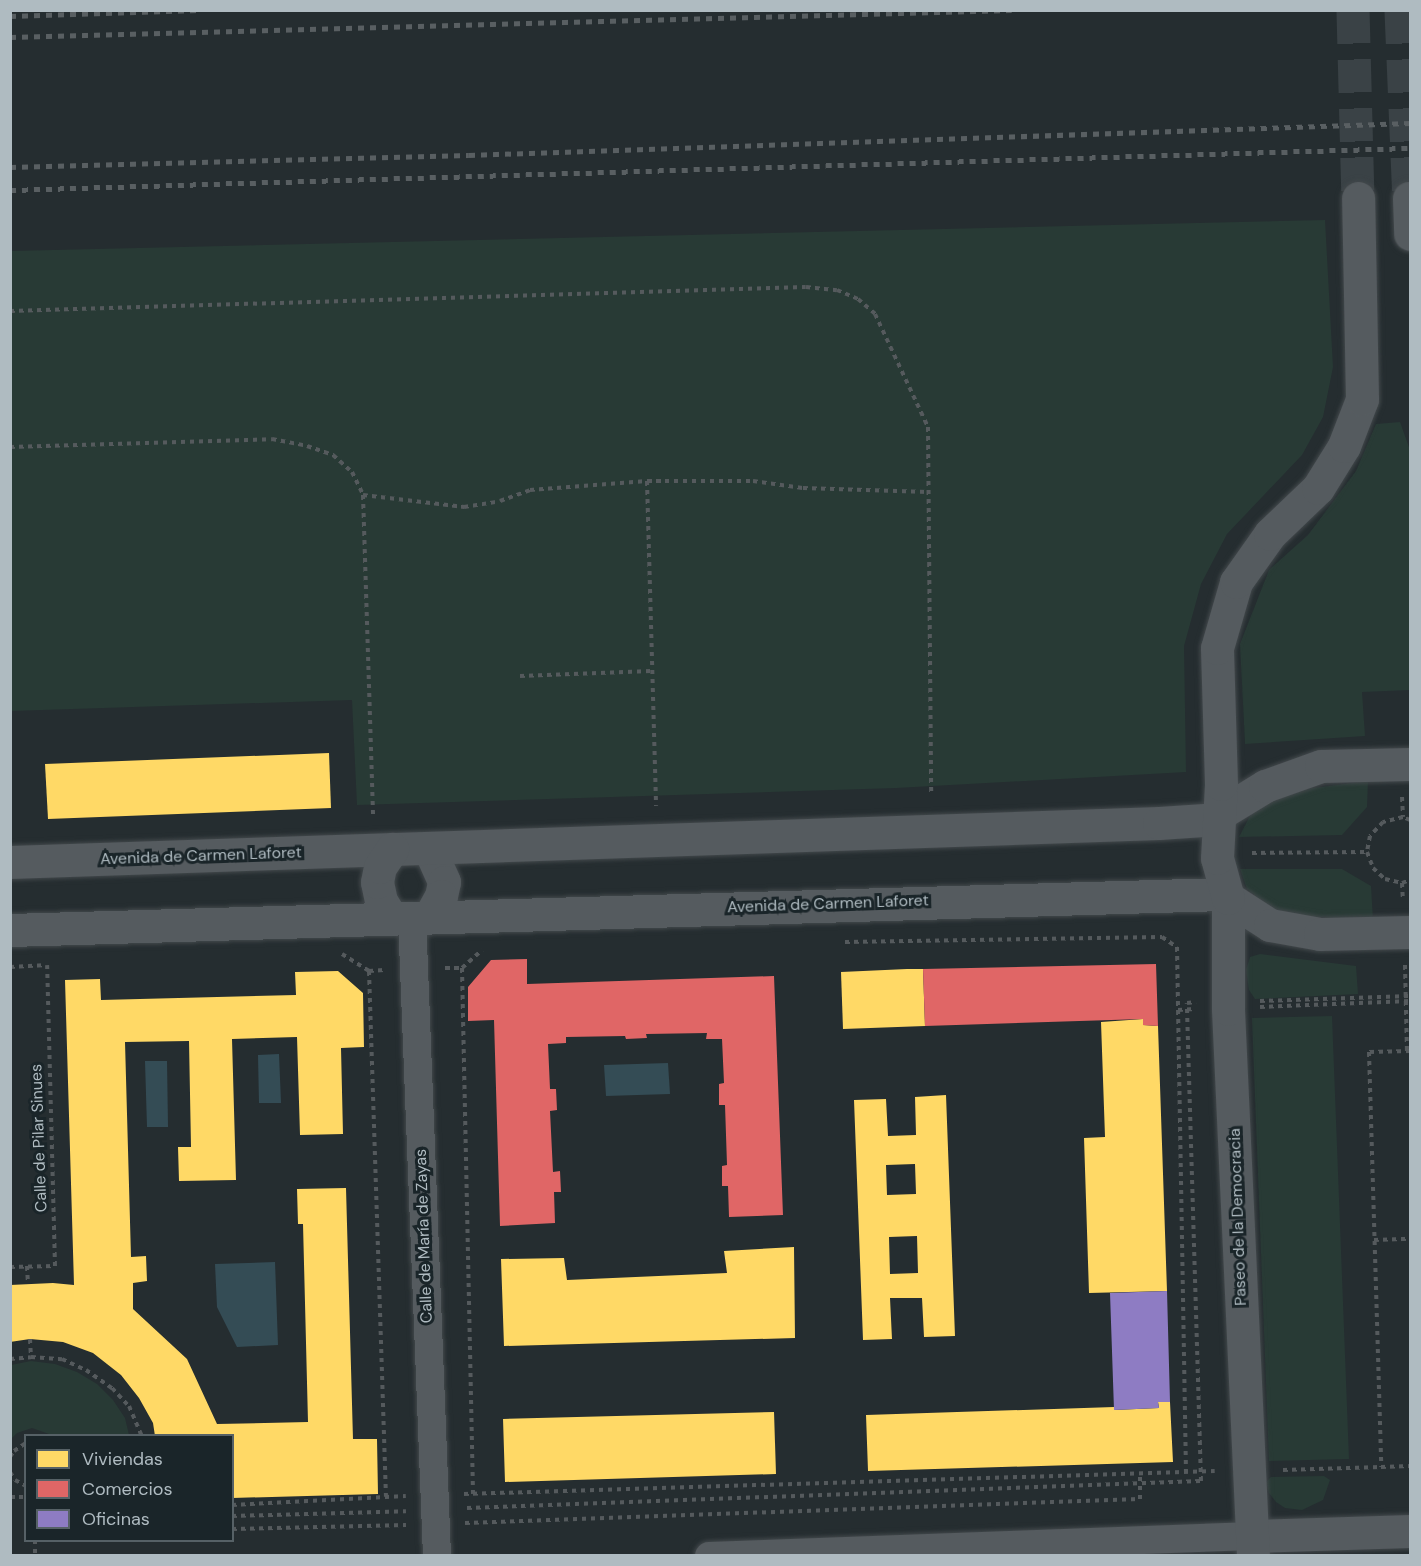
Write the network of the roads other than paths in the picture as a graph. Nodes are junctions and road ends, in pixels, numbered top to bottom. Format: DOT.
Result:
graph roads {
  1 [pos="1358,198"];
  2 [pos="1409,198"];
  3 [pos="1410,234"];
  4 [pos="1410,764"];
  5 [pos="1220,816"];
  6 [pos="429,848"];
  7 [pos="392,849"];
  8 [pos="10,862"];
  9 [pos="1227,896"];
  10 [pos="411,916"];
  11 [pos="10,930"];
  12 [pos="1410,932"];
  13 [pos="1410,1531"];
  14 [pos="1253,1546"];
  15 [pos="436,1556"];
  16 [pos="709,1556"];
  1 -- 5 [label="street, Paseo de la Democracia"];
  2 -- 3 [label="street"];
  4 -- 5 [label="street"];
  5 -- 6 [label="street, Avenida de Carmen Laforet"];
  5 -- 9 [label="street, Paseo de la Democracia"];
  6 -- 7 [label="street, Avenida de Carmen Laforet"];
  6 -- 10 [label="street"];
  7 -- 8 [label="street, Avenida de Carmen Laforet"];
  7 -- 10 [label="street"];
  9 -- 10 [label="street, Avenida de Carmen Laforet"];
  9 -- 12 [label="street"];
  9 -- 14 [label="street, Paseo de la Democracia"];
  10 -- 11 [label="street, Avenida de Carmen Laforet"];
  10 -- 15 [label="street, Calle de María de Zayas"];
  13 -- 14 [label="street"];
  14 -- 16 [label="street"];
}
